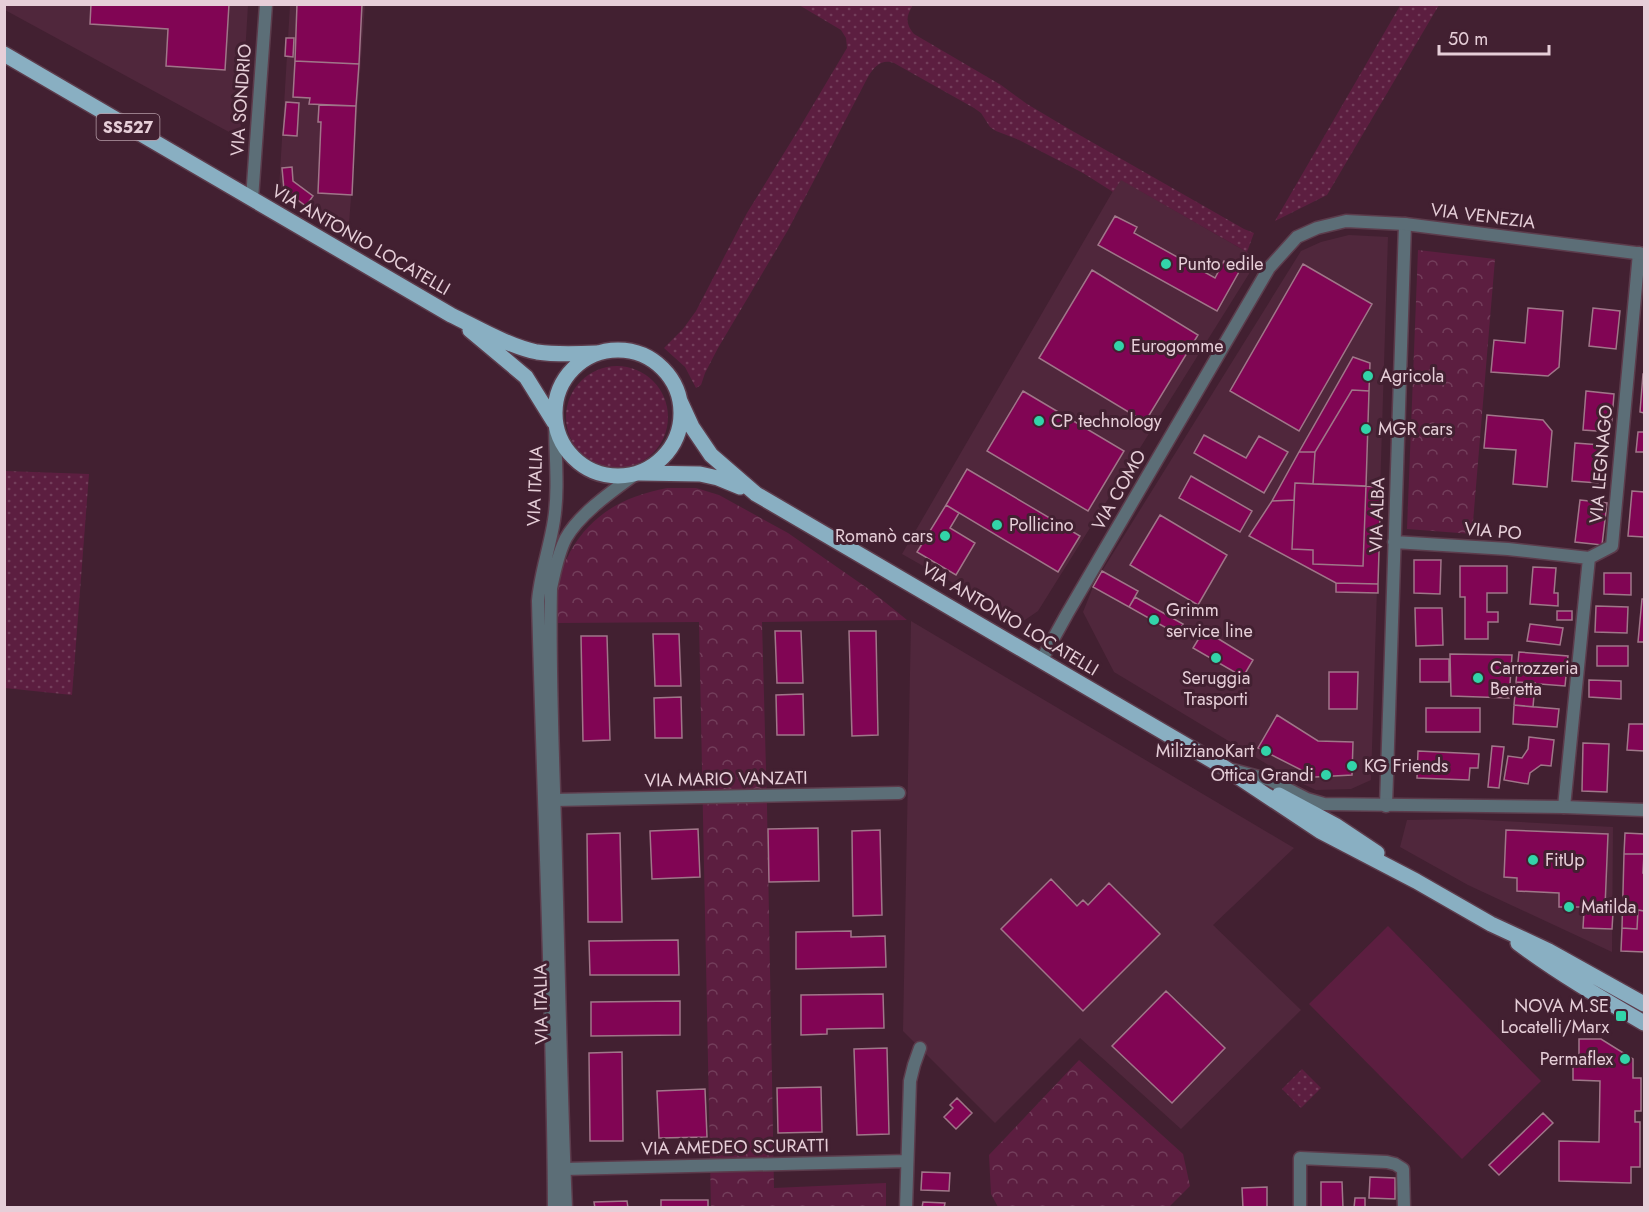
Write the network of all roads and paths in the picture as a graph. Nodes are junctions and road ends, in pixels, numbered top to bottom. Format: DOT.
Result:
graph roads {
  1 [pos="266,4"];
  2 [pos="4,54"];
  3 [pos="252,199"];
  4 [pos="1405,224"];
  5 [pos="1317,228"];
  6 [pos="1642,253"];
  7 [pos="452,315"];
  8 [pos="597,353"];
  9 [pos="680,401"];
  10 [pos="555,423"];
  11 [pos="636,473"];
  12 [pos="756,494"];
  13 [pos="1394,542"];
  14 [pos="1589,558"];
  15 [pos="1041,661"];
  16 [pos="542,728"];
  17 [pos="1225,768"];
  18 [pos="899,793"];
  19 [pos="554,800"];
  20 [pos="1386,806"];
  21 [pos="1564,807"];
  22 [pos="1644,810"];
  23 [pos="547,860"];
  24 [pos="1491,924"];
  25 [pos="1644,1004"];
  26 [pos="1644,1023"];
  27 [pos="920,1048"];
  28 [pos="553,1112"];
  29 [pos="907,1161"];
  30 [pos="564,1169"];
  31 [pos="554,1208"];
  32 [pos="559,1208"];
  33 [pos="566,1208"];
  34 [pos="906,1208"];
  35 [pos="1300,1208"];
  36 [pos="1404,1208"];
  1 -- 3 [label="street, VIA SONDRIO"];
  2 -- 3 [label="main road, SS527"];
  3 -- 7 [label="main road, VIA ANTONIO LOCATELLI"];
  4 -- 5 [label="street, VIA VENEZIA"];
  4 -- 6 [label="street, VIA VENEZIA"];
  4 -- 13 [label="street, VIA ALBA"];
  5 -- 15 [label="street, VIA COMO"];
  6 -- 14 [label="street, VIA LEGNAGO"];
  7 -- 8 [label="main road, VIA ANTONIO LOCATELLI"];
  7 -- 10 [label="main road, VIA ANTONIO LOCATELLI"];
  8 -- 9 [label="main road"];
  8 -- 10 [label="main road"];
  9 -- 11 [label="main road"];
  9 -- 12 [label="main road, VIA ANTONIO LOCATELLI"];
  10 -- 11 [label="main road"];
  10 -- 16 [label="street, VIA ITALIA"];
  11 -- 12 [label="main road, VIA ANTONIO LOCATELLI"];
  11 -- 19 [label="street, VIA ITALIA"];
  12 -- 15 [label="main road, VIA ANTONIO LOCATELLI"];
  13 -- 14 [label="street, VIA PO"];
  13 -- 20 [label="street, VIA ALBA"];
  14 -- 21 [label="street"];
  15 -- 17 [label="main road, VIA ANTONIO LOCATELLI"];
  16 -- 19 [label="street, VIA ITALIA"];
  16 -- 23 [label="street, VIA ITALIA"];
  17 -- 20 [label="street"];
  17 -- 24 [label="main road, VIA ANTONIO LOCATELLI"];
  18 -- 19 [label="street, VIA MARIO VANZATI"];
  19 -- 23 [label="street, VIA ITALIA"];
  19 -- 30 [label="street, VIA ITALIA"];
  20 -- 21 [label="street"];
  21 -- 22 [label="street"];
  23 -- 28 [label="street, VIA ITALIA"];
  24 -- 25 [label="main road, VIA ANTONIO LOCATELLI"];
  24 -- 26 [label="main road, VIA ANTONIO LOCATELLI"];
  27 -- 29 [label="street"];
  28 -- 30 [label="street"];
  28 -- 31 [label="street, VIA ITALIA"];
  29 -- 30 [label="street, VIA AMEDEO SCURATTI"];
  29 -- 34 [label="street"];
  30 -- 32 [label="street"];
  30 -- 33 [label="street, VIA ITALIA"];
  35 -- 36 [label="street"];
}
